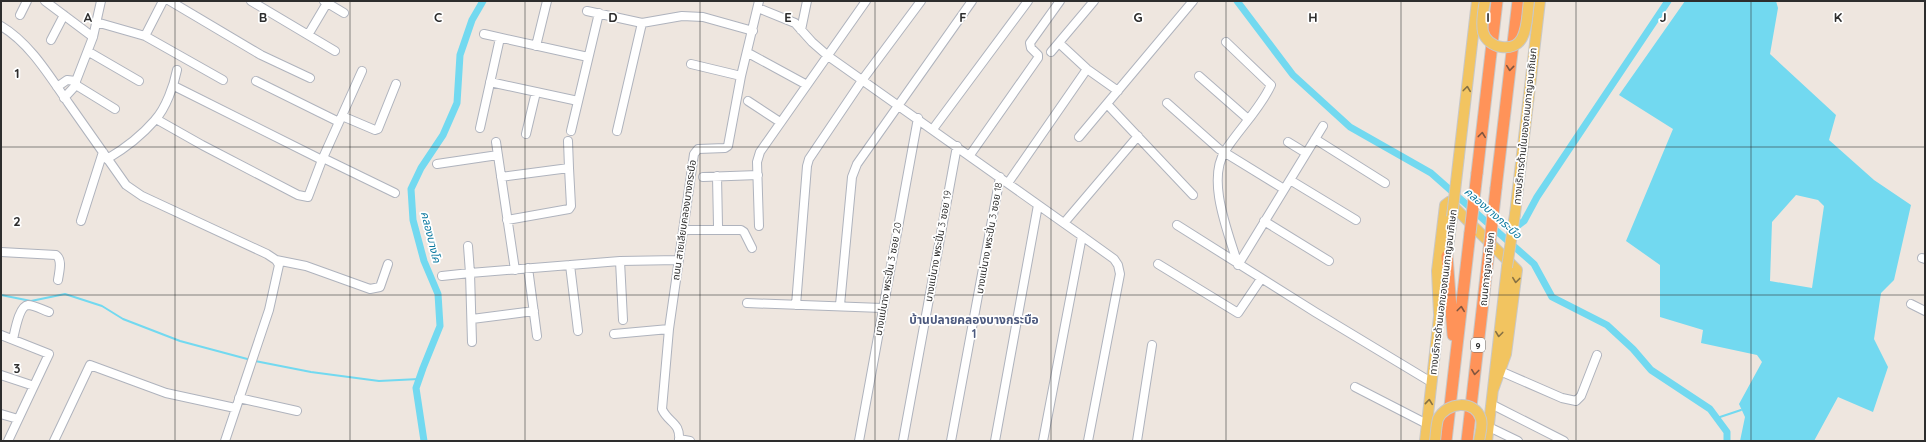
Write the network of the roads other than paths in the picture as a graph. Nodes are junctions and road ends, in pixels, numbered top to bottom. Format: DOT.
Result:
graph roads {
  1 [pos="27,1"];
  2 [pos="45,1"];
  3 [pos="101,1"];
  4 [pos="163,1"];
  5 [pos="170,1"];
  6 [pos="251,1"];
  7 [pos="548,1"];
  8 [pos="807,1"];
  9 [pos="866,1"];
  10 [pos="920,1"];
  11 [pos="972,1"];
  12 [pos="1028,1"];
  13 [pos="1060,1"];
  14 [pos="1094,1"];
  15 [pos="1193,1"];
  16 [pos="1477,1"];
  17 [pos="1485,1"];
  18 [pos="1497,1"];
  19 [pos="1518,1"];
  20 [pos="1529,1"];
  21 [pos="1540,1"];
  22 [pos="325,2"];
  23 [pos="759,5"];
  24 [pos="587,11"];
  25 [pos="344,13"];
  26 [pos="598,13"];
  27 [pos="20,15"];
  28 [pos="64,15"];
  29 [pos="96,22"];
  30 [pos="642,23"];
  31 [pos="1,26"];
  32 [pos="801,30"];
  33 [pos="753,31"];
  34 [pos="484,34"];
  35 [pos="308,35"];
  36 [pos="145,36"];
  37 [pos="94,37"];
  38 [pos="500,38"];
  39 [pos="51,40"];
  40 [pos="1226,42"];
  41 [pos="1059,43"];
  42 [pos="536,46"];
  43 [pos="335,51"];
  44 [pos="89,52"];
  45 [pos="1052,52"];
  46 [pos="750,54"];
  47 [pos="828,56"];
  48 [pos="588,57"];
  49 [pos="691,64"];
  50 [pos="1086,69"];
  51 [pos="178,70"];
  52 [pos="362,70"];
  53 [pos="741,76"];
  54 [pos="1199,76"];
  55 [pos="310,78"];
  56 [pos="863,79"];
  57 [pos="223,80"];
  58 [pos="139,81"];
  59 [pos="256,81"];
  60 [pos="490,82"];
  61 [pos="76,83"];
  62 [pos="396,84"];
  63 [pos="806,85"];
  64 [pos="174,86"];
  65 [pos="57,87"];
  66 [pos="1118,91"];
  67 [pos="536,92"];
  68 [pos="64,98"];
  69 [pos="578,101"];
  70 [pos="748,101"];
  71 [pos="1167,103"];
  72 [pos="898,104"];
  73 [pos="1107,104"];
  74 [pos="115,109"];
  75 [pos="918,118"];
  76 [pos="156,119"];
  77 [pos="341,119"];
  78 [pos="1248,119"];
  79 [pos="780,122"];
  80 [pos="1323,126"];
  81 [pos="480,128"];
  82 [pos="933,129"];
  83 [pos="571,130"];
  84 [pos="617,131"];
  85 [pos="526,134"];
  86 [pos="1138,136"];
  87 [pos="1079,137"];
  88 [pos="1315,140"];
  89 [pos="568,141"];
  90 [pos="496,142"];
  91 [pos="1288,142"];
  92 [pos="956,146"];
  93 [pos="1224,152"];
  94 [pos="1306,153"];
  95 [pos="498,155"];
  96 [pos="105,156"];
  97 [pos="970,156"];
  98 [pos="323,159"];
  99 [pos="437,164"];
  100 [pos="569,168"];
  101 [pos="758,175"];
  102 [pos="717,176"];
  103 [pos="501,177"];
  104 [pos="704,177"];
  105 [pos="1000,177"];
  106 [pos="1290,180"];
  107 [pos="1008,183"];
  108 [pos="1384,183"];
  109 [pos="1284,189"];
  110 [pos="395,193"];
  111 [pos="1193,195"];
  112 [pos="1038,205"];
  113 [pos="507,220"];
  114 [pos="1356,220"];
  115 [pos="81,221"];
  116 [pos="1264,221"];
  117 [pos="1064,223"];
  118 [pos="1177,225"];
  119 [pos="718,226"];
  120 [pos="759,226"];
  121 [pos="683,230"];
  122 [pos="1082,236"];
  123 [pos="468,246"];
  124 [pos="752,248"];
  125 [pos="1,252"];
  126 [pos="1447,256"];
  127 [pos="276,260"];
  128 [pos="679,260"];
  129 [pos="620,261"];
  130 [pos="1329,261"];
  131 [pos="388,264"];
  132 [pos="1158,264"];
  133 [pos="570,265"];
  134 [pos="1238,265"];
  135 [pos="528,268"];
  136 [pos="515,270"];
  137 [pos="470,273"];
  138 [pos="442,276"];
  139 [pos="1261,279"];
  140 [pos="58,280"];
  141 [pos="747,304"];
  142 [pos="1911,304"];
  143 [pos="796,305"];
  144 [pos="840,305"];
  145 [pos="882,308"];
  146 [pos="534,311"];
  147 [pos="1925,311"];
  148 [pos="49,312"];
  149 [pos="1439,314"];
  150 [pos="472,319"];
  151 [pos="623,320"];
  152 [pos="670,330"];
  153 [pos="578,331"];
  154 [pos="1,334"];
  155 [pos="614,334"];
  156 [pos="538,336"];
  157 [pos="13,339"];
  158 [pos="472,342"];
  159 [pos="1152,345"];
  160 [pos="1597,355"];
  161 [pos="1455,361"];
  162 [pos="1500,371"];
  163 [pos="1,375"];
  164 [pos="1431,382"];
  165 [pos="34,386"];
  166 [pos="1355,386"];
  167 [pos="1493,390"];
  168 [pos="239,398"];
  169 [pos="1491,404"];
  170 [pos="235,408"];
  171 [pos="297,411"];
  172 [pos="1,414"];
  173 [pos="18,419"];
  174 [pos="1427,424"];
  175 [pos="1488,427"];
  176 [pos="679,440"];
  177 [pos="8,441"];
  178 [pos="54,441"];
  179 [pos="225,441"];
  180 [pos="690,441"];
  181 [pos="859,441"];
  182 [pos="903,441"];
  183 [pos="950,441"];
  184 [pos="995,441"];
  185 [pos="1043,441"];
  186 [pos="1088,441"];
  187 [pos="1136,441"];
  188 [pos="1425,441"];
  189 [pos="1435,441"];
  190 [pos="1446,441"];
  191 [pos="1467,441"];
  192 [pos="1479,441"];
  193 [pos="1487,441"];
  194 [pos="1518,441"];
  195 [pos="1564,441"];
  1 -- 27 [label="street"];
  2 -- 28 [label="street"];
  3 -- 29 [label="street"];
  4 -- 36 [label="street"];
  5 -- 55 [label="street"];
  6 -- 35 [label="street"];
  7 -- 42 [label="street"];
  8 -- 32 [label="street"];
  9 -- 47 [label="street"];
  10 -- 56 [label="street"];
  11 -- 72 [label="street"];
  12 -- 82 [label="street"];
  13 -- 97 [label="street"];
  14 -- 41 [label="street"];
  15 -- 66 [label="street"];
  126 -- 16 [label="main road, ทางบริการด้านนอกของถนนกาญจนาภิเษก, one-way, bridge"];
  17 -- 20 [label="main road, bridge"];
  161 -- 18 [label="highway, ถนนกาญจนาภิเษก / 9, one-way, bridge"];
  19 -- 191 [label="highway, ถนนกาญจนาภิเษก / 9, one-way, bridge"];
  21 -- 167 [label="main road, ทางบริการด้านในของถนนกาญจนาภิเษก, one-way, bridge"];
  22 -- 25 [label="street"];
  22 -- 35 [label="street"];
  23 -- 32 [label="street"];
  23 -- 33 [label="street, ถนน สายเลียบคลองบางกระบือ"];
  24 -- 26 [label="street"];
  26 -- 30 [label="street"];
  26 -- 48 [label="street"];
  28 -- 37 [label="street"];
  28 -- 39 [label="street"];
  29 -- 36 [label="street"];
  29 -- 37 [label="street"];
  30 -- 33 [label="street"];
  30 -- 84 [label="street"];
  31 -- 65 [label="street"];
  32 -- 47 [label="street"];
  33 -- 53 [label="street, ถนน สายเลียบคลองบางกระบือ"];
  34 -- 38 [label="street"];
  35 -- 43 [label="street"];
  36 -- 57 [label="street"];
  37 -- 44 [label="street"];
  38 -- 42 [label="street"];
  38 -- 60 [label="street"];
  40 -- 78 [label="street"];
  41 -- 45 [label="street"];
  41 -- 50 [label="street"];
  42 -- 48 [label="street"];
  44 -- 58 [label="street"];
  44 -- 61 [label="street"];
  46 -- 63 [label="street"];
  47 -- 56 [label="street"];
  47 -- 63 [label="street"];
  48 -- 69 [label="street"];
  49 -- 53 [label="street"];
  50 -- 66 [label="street"];
  50 -- 107 [label="street"];
  51 -- 64 [label="street"];
  52 -- 77 [label="street"];
  53 -- 121 [label="street, ถนน สายเลียบคลองบางกระบือ"];
  54 -- 78 [label="street"];
  56 -- 72 [label="street"];
  56 -- 143 [label="street"];
  59 -- 77 [label="street"];
  60 -- 67 [label="street"];
  60 -- 81 [label="street"];
  61 -- 65 [label="street"];
  61 -- 68 [label="street"];
  61 -- 74 [label="street"];
  62 -- 77 [label="street"];
  63 -- 79 [label="street"];
  64 -- 76 [label="street"];
  64 -- 98 [label="street"];
  65 -- 68 [label="street"];
  66 -- 73 [label="street"];
  67 -- 69 [label="street"];
  67 -- 85 [label="street"];
  68 -- 96 [label="street"];
  69 -- 83 [label="street"];
  70 -- 79 [label="street"];
  71 -- 93 [label="street"];
  72 -- 75 [label="street"];
  72 -- 144 [label="street"];
  73 -- 86 [label="street"];
  73 -- 87 [label="street"];
  75 -- 82 [label="street"];
  75 -- 145 [label="street, บางแม่นาง พระปิ่น 3 ซอย 20"];
  76 -- 96 [label="street"];
  76 -- 98 [label="street"];
  77 -- 98 [label="street"];
  78 -- 93 [label="street"];
  79 -- 101 [label="street"];
  80 -- 88 [label="street"];
  82 -- 92 [label="street"];
  86 -- 111 [label="street"];
  86 -- 117 [label="street"];
  88 -- 94 [label="street"];
  88 -- 108 [label="street"];
  89 -- 100 [label="street"];
  90 -- 95 [label="street"];
  91 -- 94 [label="street"];
  92 -- 97 [label="street"];
  92 -- 182 [label="street, บางแม่นาง พระปิ่น 3 ซอย 19"];
  93 -- 109 [label="street"];
  93 -- 134 [label="street"];
  94 -- 106 [label="street"];
  95 -- 99 [label="street"];
  95 -- 103 [label="street"];
  96 -- 115 [label="street"];
  96 -- 127 [label="street"];
  97 -- 105 [label="street"];
  98 -- 110 [label="street"];
  100 -- 103 [label="street"];
  100 -- 113 [label="street"];
  101 -- 102 [label="street"];
  101 -- 120 [label="street"];
  102 -- 104 [label="street"];
  102 -- 119 [label="street"];
  103 -- 113 [label="street"];
  105 -- 107 [label="street"];
  105 -- 183 [label="street, บางแม่นาง พระปิ่น 3 ซอย 18"];
  106 -- 109 [label="street"];
  106 -- 114 [label="street"];
  107 -- 112 [label="street"];
  109 -- 116 [label="street"];
  112 -- 117 [label="street"];
  112 -- 184 [label="street"];
  113 -- 136 [label="street"];
  116 -- 130 [label="street"];
  116 -- 134 [label="street"];
  117 -- 122 [label="street"];
  118 -- 134 [label="street"];
  121 -- 124 [label="street"];
  121 -- 128 [label="street, ถนน สายเลียบคลองบางกระบือ"];
  122 -- 185 [label="street"];
  122 -- 186 [label="street"];
  123 -- 137 [label="street"];
  125 -- 140 [label="street"];
  126 -- 149 [label="main road, ทางบริการด้านนอกของถนนกาญจนาภิเษก"];
  126 -- 161 [label="highway"];
  127 -- 131 [label="street"];
  127 -- 168 [label="street"];
  128 -- 129 [label="street"];
  128 -- 152 [label="street, ถนน สายเลียบคลองบางกระบือ"];
  129 -- 133 [label="street"];
  129 -- 151 [label="street"];
  132 -- 139 [label="street"];
  133 -- 135 [label="street"];
  133 -- 153 [label="street"];
  134 -- 139 [label="street"];
  135 -- 136 [label="street"];
  135 -- 146 [label="street"];
  136 -- 137 [label="street"];
  137 -- 138 [label="street"];
  137 -- 150 [label="street"];
  139 -- 164 [label="street"];
  141 -- 143 [label="street"];
  142 -- 147 [label="street"];
  143 -- 144 [label="street"];
  144 -- 145 [label="street"];
  145 -- 181 [label="street, บางแม่นาง พระปิ่น 3 ซอย 20"];
  146 -- 150 [label="street"];
  146 -- 156 [label="street"];
  148 -- 157 [label="street"];
  149 -- 162 [label="main road, one-way"];
  149 -- 164 [label="main road, ทางบริการด้านนอกของถนนกาญจนาภิเษก"];
  150 -- 158 [label="street"];
  152 -- 155 [label="street"];
  152 -- 176 [label="street, ถนน สายเลียบคลองบางกระบือ"];
  154 -- 157 [label="street"];
  157 -- 165 [label="street"];
  159 -- 187 [label="street"];
  160 -- 162 [label="street"];
  161 -- 190 [label="highway, ถนนกาญจนาภิเษก / 9"];
  162 -- 167 [label="main road"];
  163 -- 165 [label="street"];
  174 -- 164 [label="main road, ทางบริการด้านนอกของถนนกาญจนาภิเษก, one-way"];
  165 -- 173 [label="street"];
  166 -- 174 [label="street"];
  167 -- 169 [label="main road, ทางบริการด้านในของถนนกาญจนาภิเษก"];
  168 -- 170 [label="street"];
  168 -- 171 [label="street"];
  169 -- 175 [label="main road, ทางบริการด้านในของถนนกาญจนาภิเษก"];
  169 -- 195 [label="street"];
  170 -- 178 [label="street"];
  170 -- 179 [label="street"];
  172 -- 173 [label="street"];
  173 -- 177 [label="street"];
  174 -- 188 [label="main road, ทางบริการด้านนอกของถนนกาญจนาภิเษก"];
  175 -- 193 [label="main road, ทางบริการด้านในของถนนกาญจนาภิเษก"];
  175 -- 194 [label="street"];
  176 -- 180 [label="street"];
  189 -- 192 [label="main road, bridge"];
}
